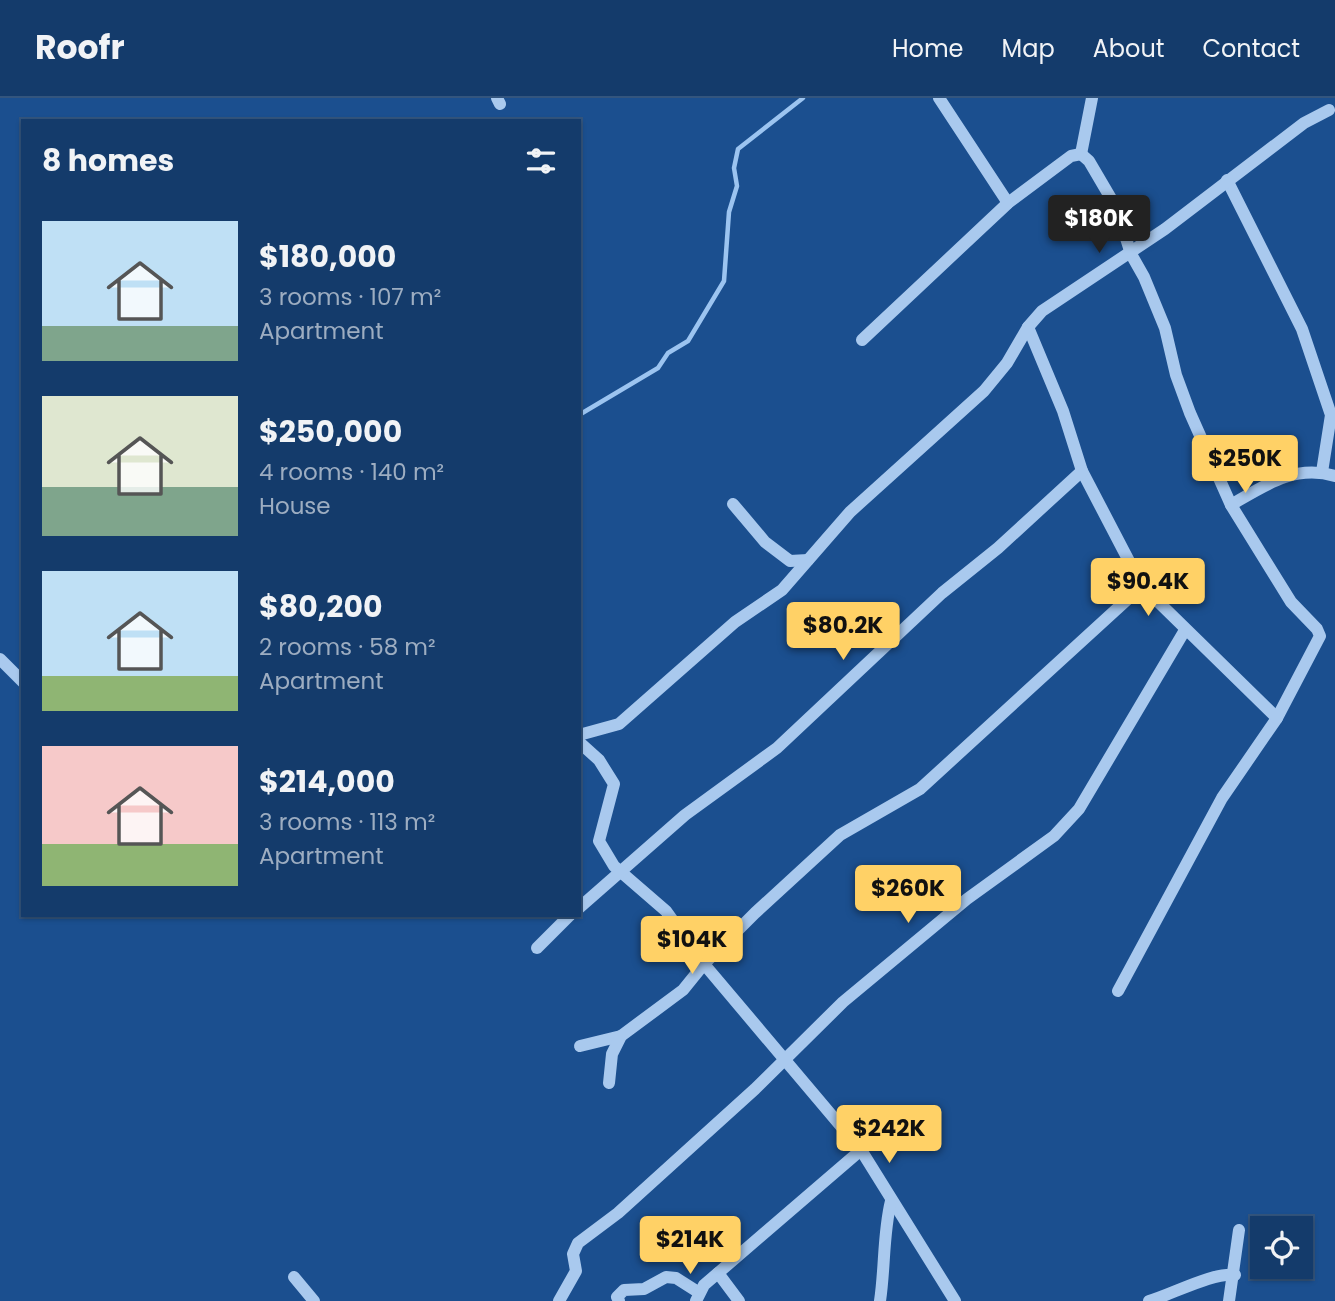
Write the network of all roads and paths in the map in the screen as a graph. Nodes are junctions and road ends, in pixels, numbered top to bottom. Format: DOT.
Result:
graph roads {
  1 [pos="939,98"];
  2 [pos="1092,98"];
  3 [pos="1332,108"];
  4 [pos="1081,154"];
  5 [pos="1227,180"];
  6 [pos="1008,204"];
  7 [pos="1131,254"];
  8 [pos="1028,327"];
  9 [pos="862,340"];
  10 [pos="1082,471"];
  11 [pos="1322,472"];
  12 [pos="1335,476"];
  13 [pos="733,504"];
  14 [pos="1231,505"];
  15 [pos="808,560"];
  16 [pos="1142,586"];
  17 [pos="1185,630"];
  18 [pos="0,659"];
  19 [pos="21,680"];
  20 [pos="1277,718"];
  21 [pos="581,734"];
  22 [pos="581,744"];
  23 [pos="621,873"];
  24 [pos="581,906"];
  25 [pos="568,917"];
  26 [pos="537,948"];
  27 [pos="704,964"];
  28 [pos="1118,991"];
  29 [pos="621,1036"];
  30 [pos="580,1046"];
  31 [pos="784,1058"];
  32 [pos="609,1083"];
  33 [pos="861,1150"];
  34 [pos="891,1200"];
  35 [pos="1239,1230"];
  36 [pos="718,1273"];
  37 [pos="1235,1275"];
  38 [pos="294,1277"];
  39 [pos="697,1299"];
  40 [pos="314,1301"];
  41 [pos="559,1301"];
  42 [pos="618,1301"];
  43 [pos="739,1301"];
  44 [pos="880,1301"];
  45 [pos="955,1301"];
  46 [pos="1149,1301"];
  47 [pos="1229,1301"];
  1 -- 6 [label="street"];
  2 -- 4 [label="street"];
  3 -- 5 [label="street"];
  4 -- 6 [label="street"];
  4 -- 7 [label="street"];
  5 -- 7 [label="street"];
  5 -- 11 [label="street"];
  6 -- 9 [label="street"];
  7 -- 8 [label="street"];
  7 -- 14 [label="street"];
  8 -- 10 [label="street"];
  8 -- 15 [label="street"];
  10 -- 16 [label="street"];
  10 -- 23 [label="street"];
  11 -- 12 [label="street"];
  11 -- 14 [label="street"];
  13 -- 15 [label="street"];
  14 -- 20 [label="street"];
  15 -- 21 [label="street"];
  16 -- 17 [label="street"];
  16 -- 27 [label="street"];
  17 -- 20 [label="street"];
  17 -- 31 [label="street"];
  18 -- 19 [label="street"];
  20 -- 28 [label="street"];
  22 -- 23 [label="street"];
  23 -- 24 [label="street"];
  23 -- 27 [label="street"];
  25 -- 26 [label="street"];
  27 -- 29 [label="street"];
  27 -- 31 [label="street"];
  29 -- 30 [label="street"];
  29 -- 32 [label="street"];
  31 -- 33 [label="street"];
  31 -- 41 [label="street"];
  33 -- 34 [label="street"];
  33 -- 36 [label="street"];
  34 -- 44 [label="street"];
  34 -- 45 [label="street"];
  35 -- 37 [label="street"];
  36 -- 39 [label="street"];
  36 -- 43 [label="street"];
  37 -- 46 [label="street"];
  37 -- 47 [label="street"];
  38 -- 40 [label="street"];
  39 -- 42 [label="street"];
}
